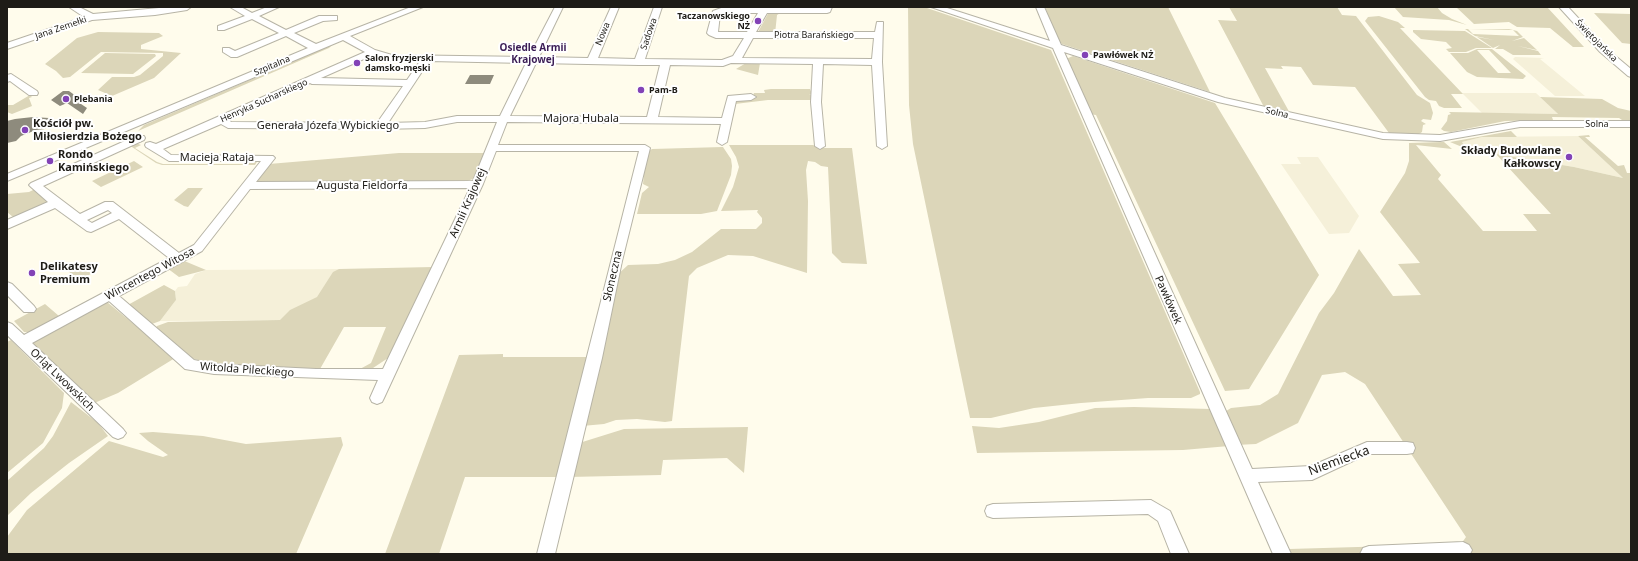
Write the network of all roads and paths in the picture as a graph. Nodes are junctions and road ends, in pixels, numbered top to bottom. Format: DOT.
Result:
graph roads {
  1 [pos="73,7"];
  2 [pos="187,7"];
  3 [pos="274,7"];
  4 [pos="419,7"];
  5 [pos="559,7"];
  6 [pos="615,7"];
  7 [pos="828,7"];
  8 [pos="935,7"];
  9 [pos="1040,7"];
  10 [pos="1563,7"];
  11 [pos="238,8"];
  12 [pos="765,8"];
  13 [pos="143,10"];
  14 [pos="403,10"];
  15 [pos="657,10"];
  16 [pos="252,16"];
  17 [pos="91,17"];
  18 [pos="334,18"];
  19 [pos="880,24"];
  20 [pos="221,28"];
  21 [pos="286,33"];
  22 [pos="750,35"];
  23 [pos="343,36"];
  24 [pos="878,36"];
  25 [pos="7,46"];
  26 [pos="1055,46"];
  27 [pos="316,48"];
  28 [pos="226,50"];
  29 [pos="372,52"];
  30 [pos="426,59"];
  31 [pos="531,60"];
  32 [pos="592,61"];
  33 [pos="733,61"];
  34 [pos="639,62"];
  35 [pos="666,62"];
  36 [pos="818,62"];
  37 [pos="877,62"];
  38 [pos="1631,74"];
  39 [pos="7,79"];
  40 [pos="311,80"];
  41 [pos="409,83"];
  42 [pos="33,93"];
  43 [pos="751,96"];
  44 [pos="222,119"];
  45 [pos="503,119"];
  46 [pos="652,120"];
  47 [pos="727,121"];
  48 [pos="436,123"];
  49 [pos="1631,124"];
  50 [pos="380,126"];
  51 [pos="127,129"];
  52 [pos="140,138"];
  53 [pos="722,142"];
  54 [pos="820,146"];
  55 [pos="882,146"];
  56 [pos="492,148"];
  57 [pos="155,149"];
  58 [pos="269,158"];
  59 [pos="7,178"];
  60 [pos="7,183"];
  61 [pos="477,184"];
  62 [pos="247,186"];
  63 [pos="56,203"];
  64 [pos="7,225"];
  65 [pos="178,259"];
  66 [pos="7,287"];
  67 [pos="110,295"];
  68 [pos="29,309"];
  69 [pos="7,327"];
  70 [pos="22,342"];
  71 [pos="388,375"];
  72 [pos="376,398"];
  73 [pos="118,433"];
  74 [pos="1406,448"];
  75 [pos="1247,476"];
  76 [pos="993,512"];
  77 [pos="1463,550"];
  78 [pos="546,554"];
  79 [pos="1180,554"];
  80 [pos="1282,554"];
  81 [pos="1369,554"];
  1 -- 17 [label="street"];
  2 -- 13 [label="street, Jana Zemełki"];
  3 -- 16 [label="street"];
  4 -- 14 [label="street, Szpitalna"];
  5 -- 31 [label="street, Armii Krajowej"];
  6 -- 32 [label="street, Nowa"];
  7 -- 12 [label="street"];
  8 -- 26 [label="street, Solna"];
  9 -- 26 [label="street, Pawłówek"];
  10 -- 38 [label="street, Świętojańska"];
  11 -- 16 [label="street"];
  12 -- 22 [label="street"];
  12 -- 22 [label="street, Piotra Barańskiego"];
  13 -- 17 [label="street, Jana Zemełki"];
  14 -- 23 [label="street, Szpitalna"];
  15 -- 34 [label="street, Sadowa"];
  16 -- 20 [label="street"];
  16 -- 21 [label="street"];
  17 -- 25 [label="street, Jana Zemełki"];
  18 -- 21 [label="street"];
  19 -- 24 [label="street"];
  21 -- 27 [label="street"];
  21 -- 28 [label="street"];
  22 -- 24 [label="street, Piotra Barańskiego"];
  22 -- 33 [label="street"];
  23 -- 27 [label="street, Szpitalna"];
  23 -- 29 [label="street"];
  24 -- 37 [label="street"];
  26 -- 49 [label="street, Solna"];
  26 -- 75 [label="street, Pawłówek"];
  27 -- 51 [label="street, Szpitalna"];
  29 -- 30 [label="street"];
  29 -- 40 [label="street, Henryka Sucharskiego"];
  30 -- 31 [label="street"];
  30 -- 41 [label="street"];
  31 -- 32 [label="street"];
  31 -- 45 [label="street, Armii Krajowej"];
  32 -- 34 [label="street"];
  33 -- 35 [label="street"];
  33 -- 36 [label="street"];
  34 -- 35 [label="street"];
  35 -- 46 [label="street"];
  36 -- 37 [label="street"];
  36 -- 54 [label="street"];
  37 -- 55 [label="street"];
  39 -- 42 [label="street"];
  40 -- 41 [label="street"];
  40 -- 44 [label="street, Henryka Sucharskiego"];
  41 -- 50 [label="street"];
  43 -- 47 [label="street"];
  44 -- 50 [label="street, Generała Józefa Wybickiego"];
  44 -- 57 [label="street, Henryka Sucharskiego"];
  45 -- 46 [label="street, Majora Hubala"];
  45 -- 48 [label="street, Majora Hubala"];
  45 -- 56 [label="street, Armii Krajowej"];
  46 -- 47 [label="street, Majora Hubala"];
  47 -- 53 [label="street"];
  48 -- 50 [label="street, Generała Józefa Wybickiego"];
  51 -- 52 [label="street, Macieja Rataja"];
  51 -- 59 [label="street, Szpitalna"];
  51 -- 60 [label="street, Szpitalna"];
  52 -- 57 [label="street, Macieja Rataja"];
  52 -- 63 [label="street"];
  56 -- 61 [label="street, Armii Krajowej"];
  56 -- 78 [label="street, Słoneczna"];
  57 -- 58 [label="street, Macieja Rataja"];
  58 -- 62 [label="street, Wincentego Witosa"];
  61 -- 62 [label="street, Augusta Fieldorfa"];
  61 -- 71 [label="street, Armii Krajowej"];
  62 -- 65 [label="street, Wincentego Witosa"];
  63 -- 64 [label="street"];
  63 -- 65 [label="street"];
  65 -- 67 [label="street, Wincentego Witosa"];
  66 -- 68 [label="street"];
  67 -- 70 [label="street, Wincentego Witosa"];
  67 -- 71 [label="street, Witolda Pileckiego"];
  69 -- 70 [label="street, Orląt Lwowskich"];
  70 -- 73 [label="street, Orląt Lwowskich"];
  71 -- 72 [label="street, Armii Krajowej"];
  74 -- 75 [label="street, Niemiecka"];
  75 -- 80 [label="street, Pawłówek"];
  76 -- 79 [label="street"];
  77 -- 81 [label="street"];
}
